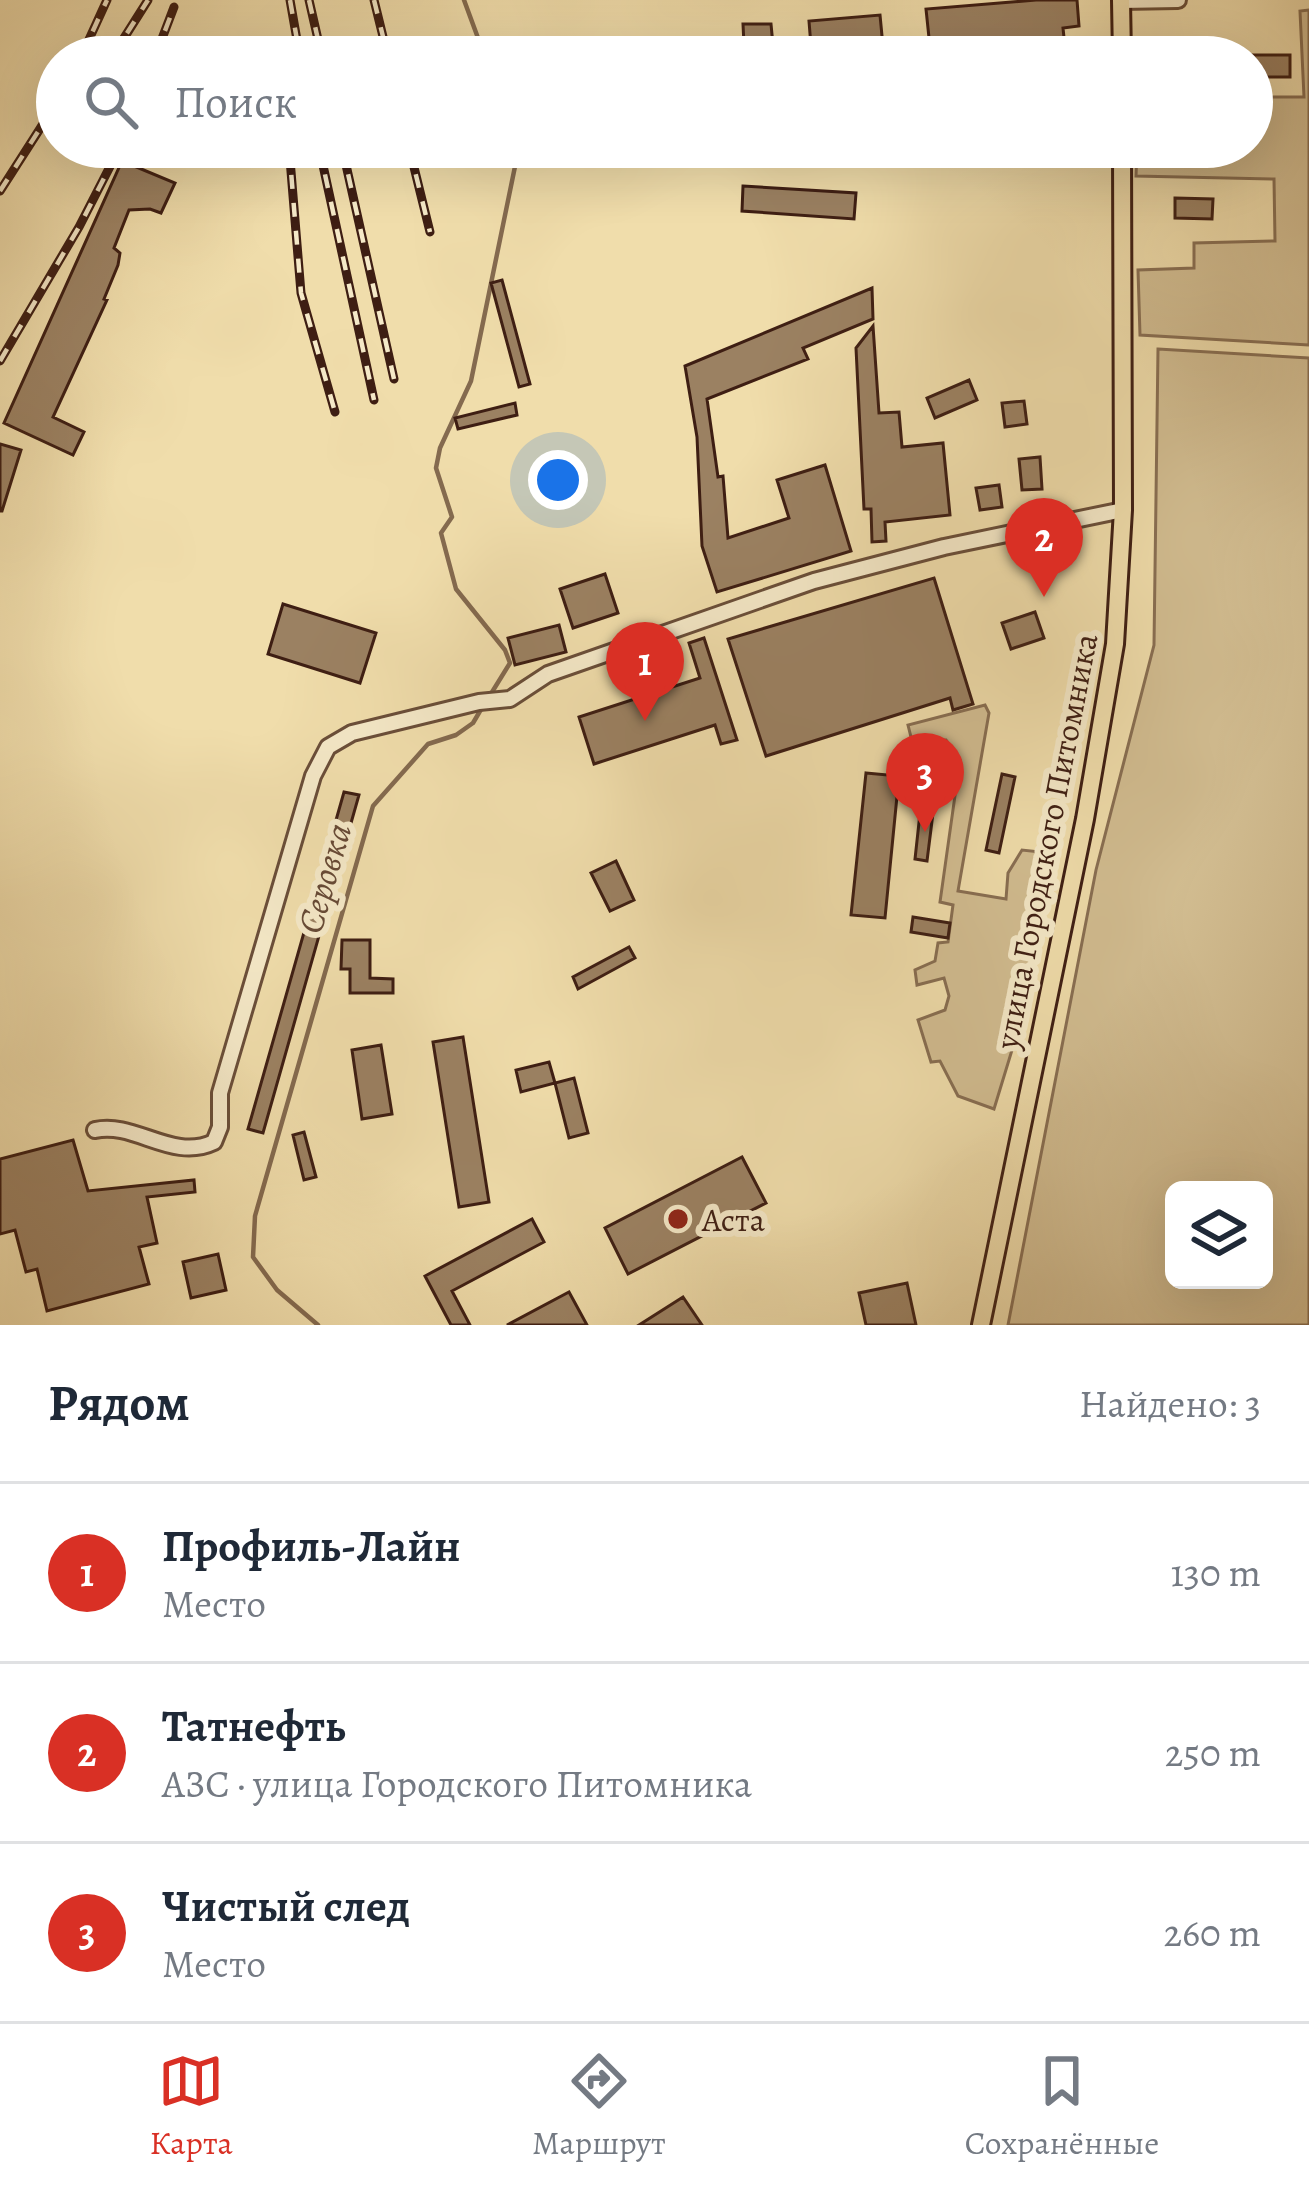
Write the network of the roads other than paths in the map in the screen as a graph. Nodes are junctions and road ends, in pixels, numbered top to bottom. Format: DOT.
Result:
graph roads {
  1 [pos="1178,0"];
  2 [pos="1121,1"];
  3 [pos="1122,36"];
  4 [pos="1122,168"];
  5 [pos="1123,510"];
  6 [pos="95,1130"];
  7 [pos="981,1325"];
  1 -- 2 [label="street"];
  2 -- 3 [label="main road"];
  4 -- 5 [label="main road, улица Городского Питомника"];
  5 -- 6 [label="street"];
  5 -- 7 [label="main road, улица Городского Питомника"];
}
